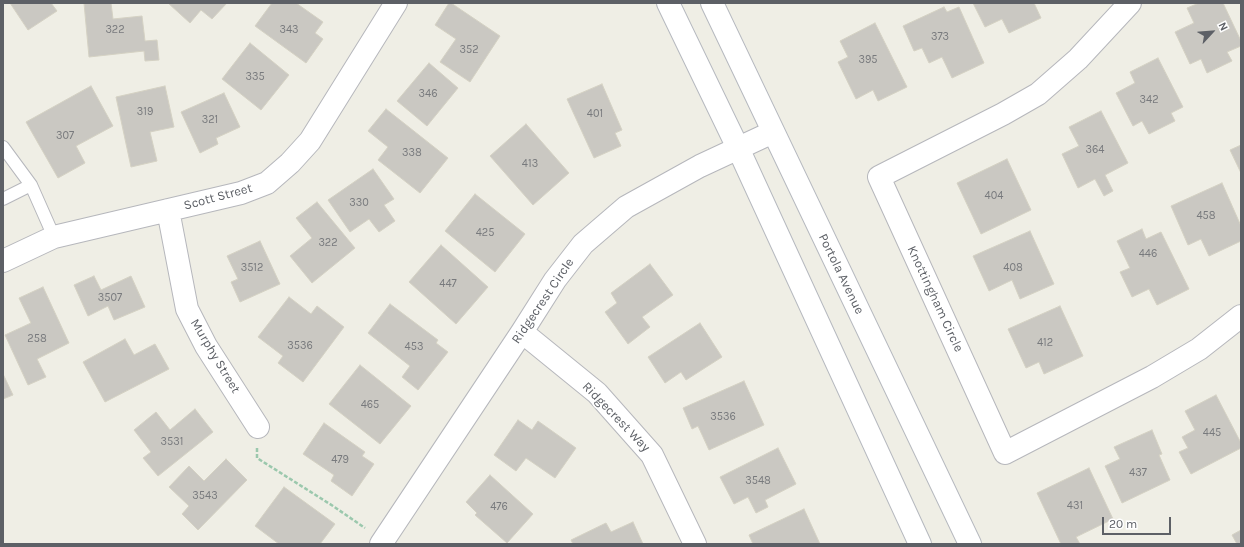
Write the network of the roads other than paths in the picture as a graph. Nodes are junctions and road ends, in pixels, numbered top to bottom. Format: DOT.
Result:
graph roads {
  1 [pos="396,3"];
  2 [pos="668,3"];
  3 [pos="712,3"];
  4 [pos="1130,3"];
  5 [pos="773,132"];
  6 [pos="3,147"];
  7 [pos="738,148"];
  8 [pos="31,186"];
  9 [pos="3,198"];
  10 [pos="168,210"];
  11 [pos="54,237"];
  12 [pos="3,261"];
  13 [pos="1241,316"];
  14 [pos="522,332"];
  15 [pos="258,427"];
  16 [pos="382,543"];
  17 [pos="695,544"];
  18 [pos="920,544"];
  19 [pos="970,544"];
  1 -- 10 [label="street, Scott Street"];
  2 -- 7 [label="street"];
  3 -- 5 [label="street, Portola Avenue"];
  4 -- 13 [label="street, Knottingham Circle"];
  5 -- 7 [label="street, Ridgecrest Circle"];
  5 -- 19 [label="street, Portola Avenue"];
  6 -- 8 [label="lane"];
  7 -- 14 [label="street, Ridgecrest Circle"];
  7 -- 18 [label="street"];
  8 -- 9 [label="lane"];
  8 -- 11 [label="lane"];
  10 -- 11 [label="street, Scott Street"];
  10 -- 15 [label="street, Murphy Street"];
  11 -- 12 [label="street, Scott Street"];
  14 -- 16 [label="street, Ridgecrest Circle"];
  14 -- 17 [label="street, Ridgecrest Way"];
}
